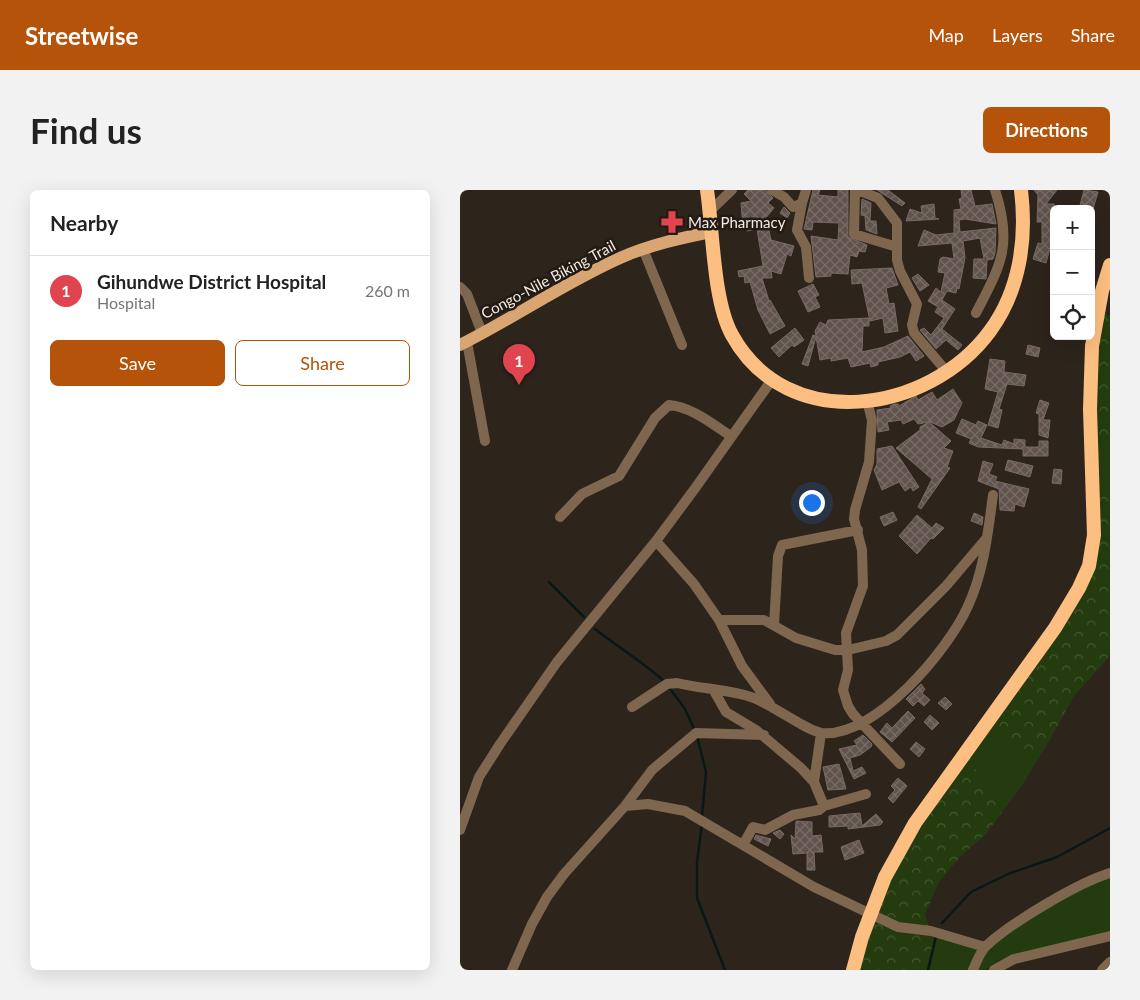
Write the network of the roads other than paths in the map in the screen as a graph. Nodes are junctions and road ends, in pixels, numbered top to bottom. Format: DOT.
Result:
graph roads {
  1 [pos="707,190"];
  2 [pos="732,190"];
  3 [pos="772,190"];
  4 [pos="806,190"];
  5 [pos="856,190"];
  6 [pos="995,190"];
  7 [pos="1021,190"];
  8 [pos="802,203"];
  9 [pos="710,211"];
  10 [pos="711,232"];
  11 [pos="897,247"];
  12 [pos="643,249"];
  13 [pos="1110,265"];
  14 [pos="809,278"];
  15 [pos="460,287"];
  16 [pos="976,313"];
  17 [pos="482,333"];
  18 [pos="463,344"];
  19 [pos="682,345"];
  20 [pos="947,372"];
  21 [pos="771,381"];
  22 [pos="867,401"];
  23 [pos="731,436"];
  24 [pos="485,441"];
  25 [pos="992,495"];
  26 [pos="560,517"];
  27 [pos="858,530"];
  28 [pos="986,540"];
  29 [pos="656,541"];
  30 [pos="719,620"];
  31 [pos="774,625"];
  32 [pos="848,650"];
  33 [pos="713,689"];
  34 [pos="770,704"];
  35 [pos="632,707"];
  36 [pos="862,724"];
  37 [pos="821,733"];
  38 [pos="764,735"];
  39 [pos="900,764"];
  40 [pos="814,782"];
  41 [pos="866,794"];
  42 [pos="625,806"];
  43 [pos="824,806"];
  44 [pos="460,830"];
  45 [pos="743,845"];
  46 [pos="1110,873"];
  47 [pos="870,912"];
  48 [pos="1110,936"];
  49 [pos="985,947"];
  50 [pos="1110,962"];
  51 [pos="512,970"];
  52 [pos="853,970"];
  53 [pos="972,970"];
  54 [pos="994,970"];
  55 [pos="1102,970"];
  1 -- 9 [label="highway"];
  2 -- 9 [label="street"];
  3 -- 8 [label="street"];
  4 -- 8 [label="street"];
  5 -- 11 [label="street"];
  5 -- 11 [label="street"];
  6 -- 16 [label="street"];
  7 -- 20 [label="highway"];
  8 -- 14 [label="street"];
  9 -- 10 [label="highway"];
  10 -- 12 [label="main road, Congo-Nile Biking Trail"];
  10 -- 21 [label="highway"];
  11 -- 20 [label="street"];
  12 -- 17 [label="main road, Congo-Nile Biking Trail"];
  12 -- 19 [label="street"];
  13 -- 47 [label="highway"];
  15 -- 17 [label="street"];
  17 -- 18 [label="main road, Congo-Nile Biking Trail"];
  18 -- 24 [label="street"];
  20 -- 22 [label="highway"];
  21 -- 22 [label="highway"];
  21 -- 23 [label="street"];
  22 -- 27 [label="street"];
  23 -- 26 [label="street"];
  23 -- 29 [label="street"];
  25 -- 28 [label="street"];
  27 -- 31 [label="street"];
  27 -- 32 [label="street"];
  28 -- 32 [label="street"];
  28 -- 36 [label="street"];
  29 -- 30 [label="street"];
  29 -- 44 [label="street"];
  30 -- 31 [label="street"];
  30 -- 34 [label="street"];
  31 -- 32 [label="street"];
  32 -- 36 [label="street"];
  33 -- 34 [label="street"];
  33 -- 35 [label="street"];
  33 -- 38 [label="street"];
  34 -- 37 [label="street"];
  36 -- 37 [label="street"];
  36 -- 39 [label="street"];
  37 -- 40 [label="street"];
  38 -- 40 [label="street"];
  38 -- 42 [label="street"];
  40 -- 43 [label="street"];
  41 -- 43 [label="street"];
  42 -- 45 [label="street"];
  42 -- 51 [label="street"];
  43 -- 45 [label="street"];
  45 -- 47 [label="street"];
  46 -- 49 [label="street"];
  47 -- 49 [label="street"];
  47 -- 52 [label="highway"];
  48 -- 54 [label="street"];
  49 -- 53 [label="street"];
  50 -- 55 [label="street"];
}
